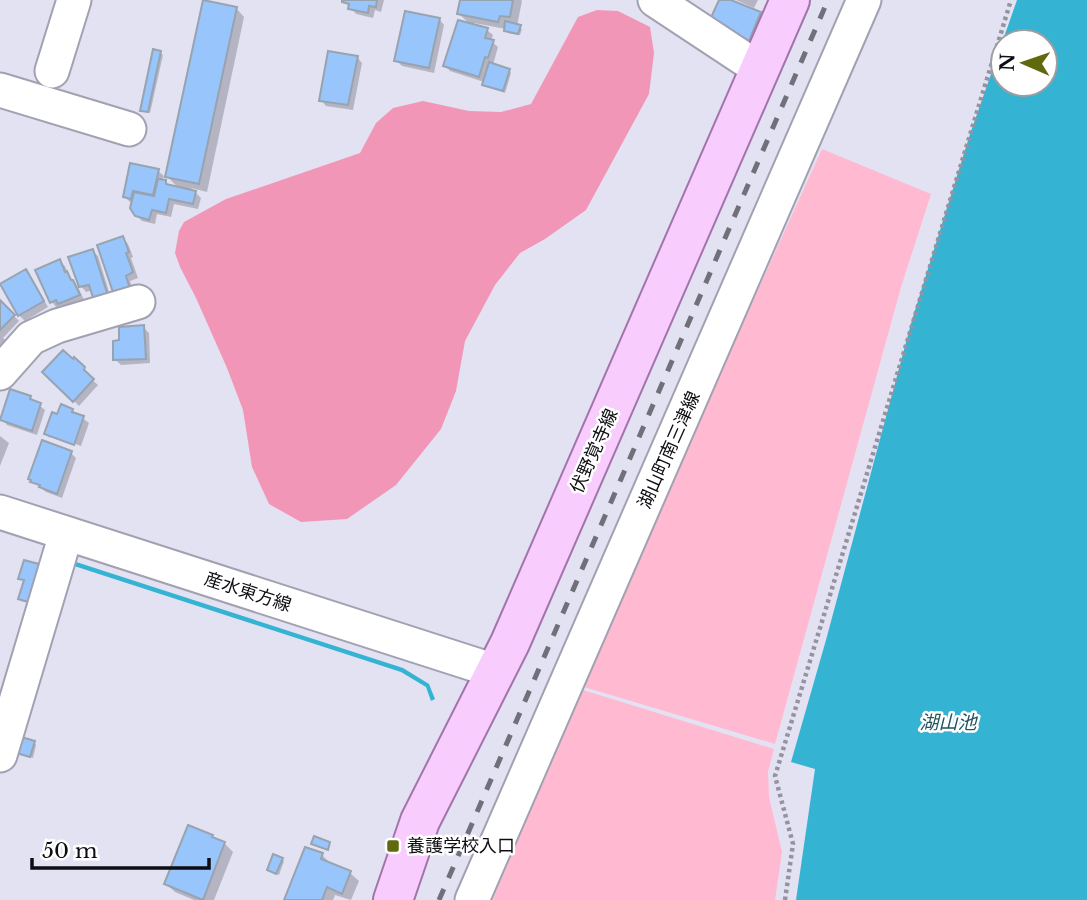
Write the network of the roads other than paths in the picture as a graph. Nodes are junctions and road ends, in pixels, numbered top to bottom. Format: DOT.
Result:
graph roads {
  1 [pos="74,0"];
  2 [pos="655,0"];
  3 [pos="790,0"];
  4 [pos="864,0"];
  5 [pos="761,70"];
  6 [pos="52,71"];
  7 [pos="0,90"];
  8 [pos="129,130"];
  9 [pos="138,302"];
  10 [pos="0,373"];
  11 [pos="0,512"];
  12 [pos="66,534"];
  13 [pos="495,671"];
  14 [pos="0,755"];
  15 [pos="393,900"];
  16 [pos="472,900"];
  1 -- 6 [label="street"];
  2 -- 5 [label="street"];
  3 -- 5 [label="main road, 伏野覚寺線"];
  4 -- 16 [label="street, 湖山町南三津線"];
  5 -- 13 [label="main road, 伏野覚寺線"];
  7 -- 8 [label="street"];
  9 -- 10 [label="street"];
  11 -- 12 [label="street, 産水東方線"];
  12 -- 13 [label="street, 産水東方線"];
  12 -- 14 [label="street"];
  13 -- 15 [label="main road, 伏野覚寺線"];
}
